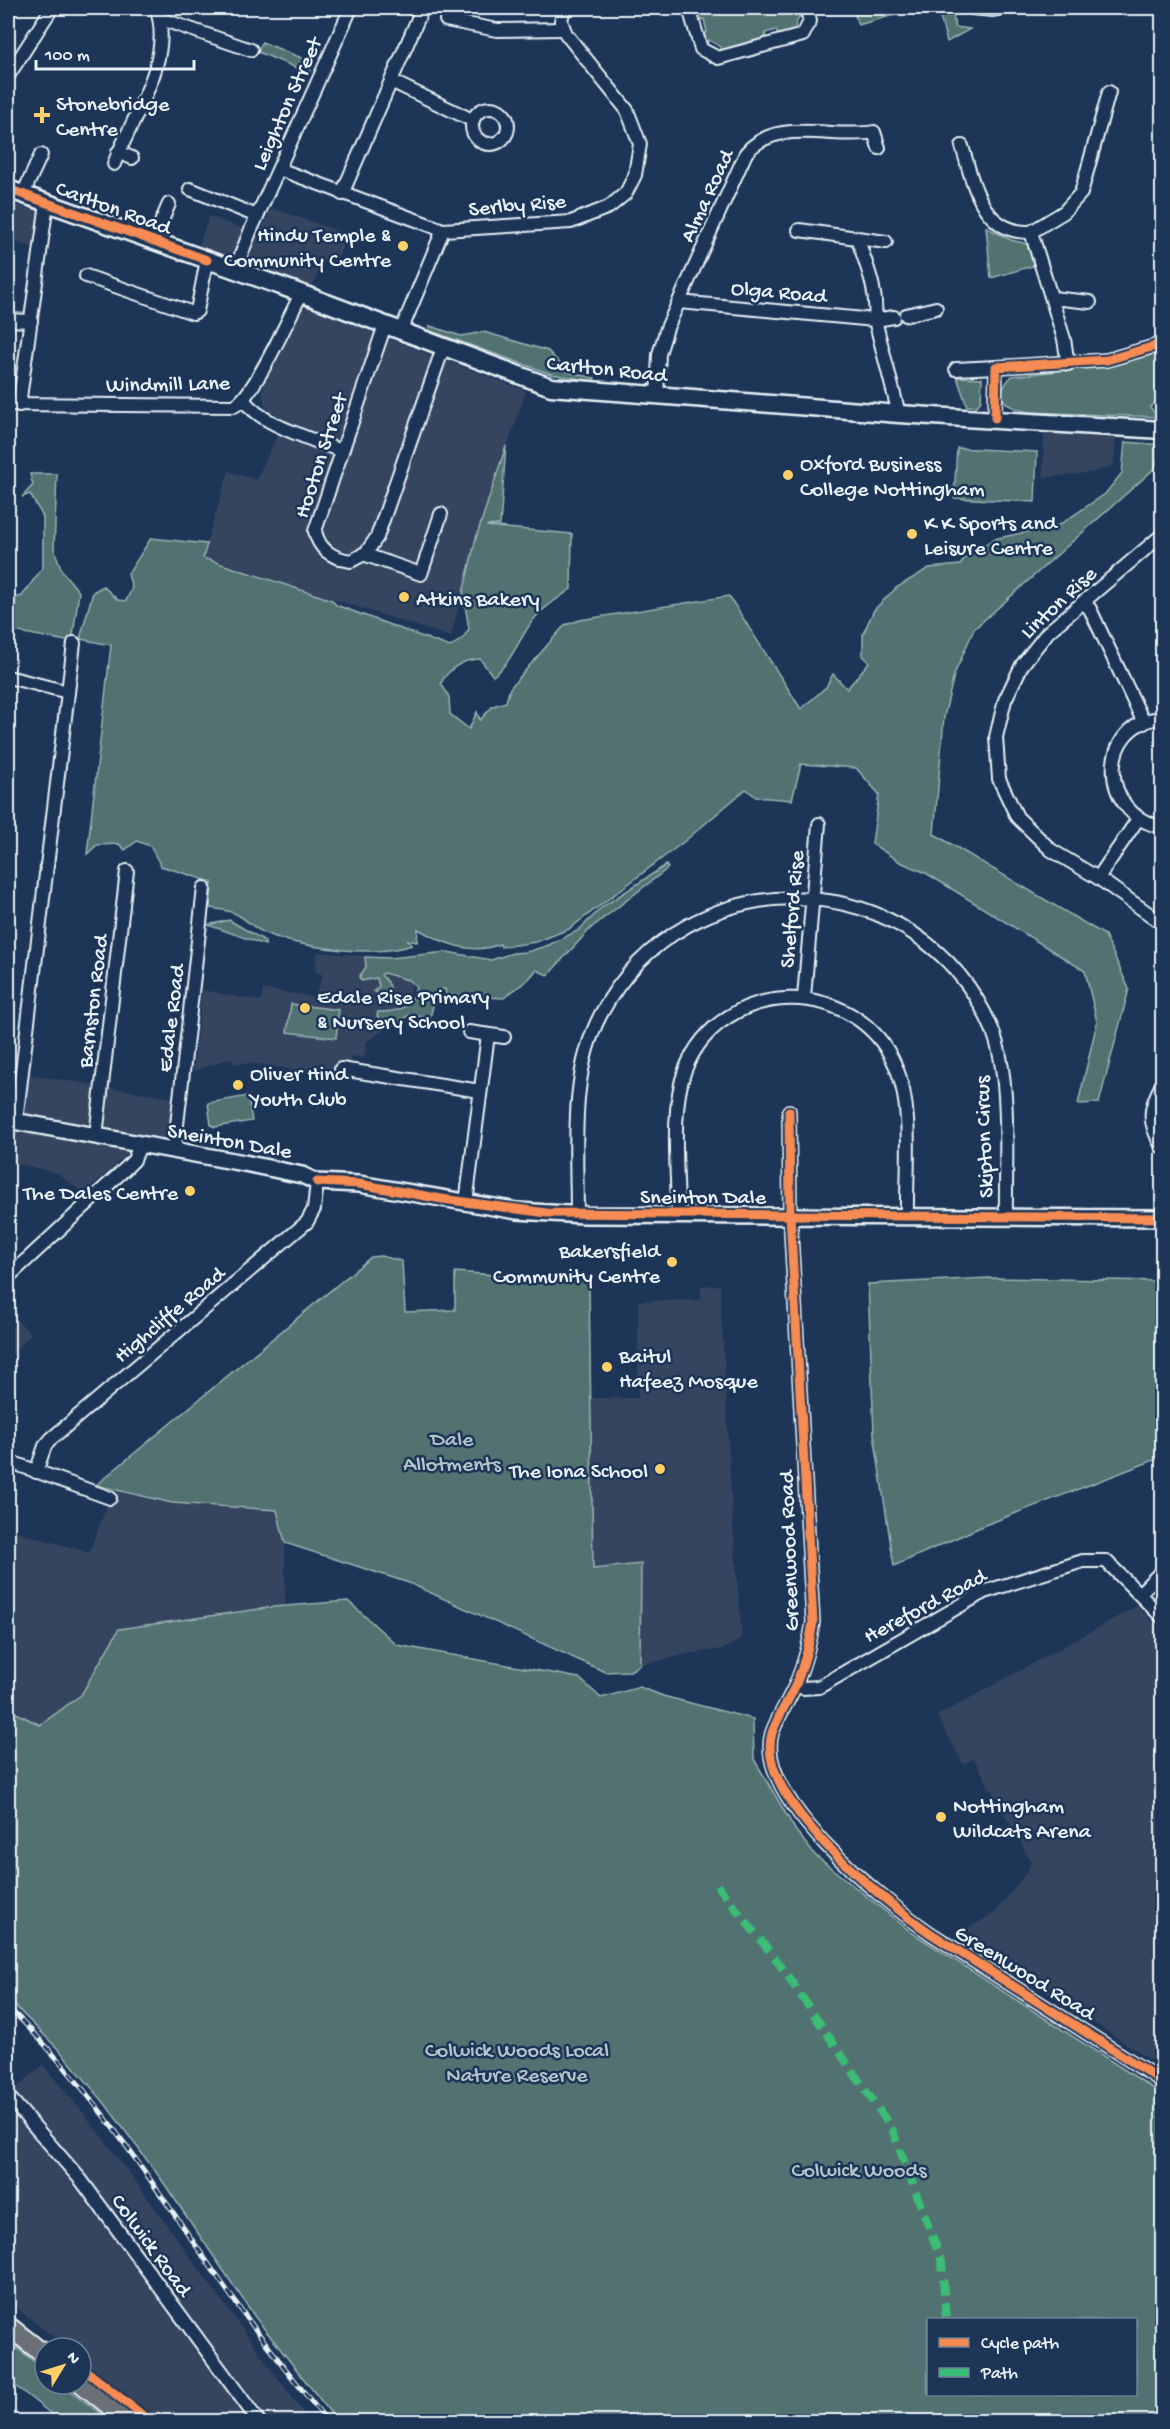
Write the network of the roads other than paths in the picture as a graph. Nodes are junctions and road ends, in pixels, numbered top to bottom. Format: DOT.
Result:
graph roads {
  1 [pos="52,8"];
  2 [pos="351,8"];
  3 [pos="564,8"];
  4 [pos="689,8"];
  5 [pos="806,8"];
  6 [pos="972,8"];
  7 [pos="1004,8"];
  8 [pos="417,9"];
  9 [pos="159,13"];
  10 [pos="446,20"];
  11 [pos="563,29"];
  12 [pos="251,50"];
  13 [pos="8,76"];
  14 [pos="391,81"];
  15 [pos="1109,92"];
  16 [pos="472,120"];
  17 [pos="962,146"];
  18 [pos="879,148"];
  19 [pos="40,155"];
  20 [pos="132,158"];
  21 [pos="279,169"];
  22 [pos="190,189"];
  23 [pos="15,192"];
  24 [pos="342,194"];
  25 [pos="48,203"];
  26 [pos="169,204"];
  27 [pos="257,216"];
  28 [pos="443,230"];
  29 [pos="799,230"];
  30 [pos="1031,232"];
  31 [pos="858,240"];
  32 [pos="153,241"];
  33 [pos="886,242"];
  34 [pos="207,260"];
  35 [pos="235,270"];
  36 [pos="86,276"];
  37 [pos="1082,286"];
  38 [pos="301,294"];
  39 [pos="1052,298"];
  40 [pos="679,302"];
  41 [pos="936,308"];
  42 [pos="8,320"];
  43 [pos="875,320"];
  44 [pos="31,321"];
  45 [pos="385,325"];
  46 [pos="401,332"];
  47 [pos="1162,344"];
  48 [pos="443,348"];
  49 [pos="1068,364"];
  50 [pos="996,367"];
  51 [pos="956,369"];
  52 [pos="657,397"];
  53 [pos="244,400"];
  54 [pos="13,404"];
  55 [pos="899,414"];
  56 [pos="995,418"];
  57 [pos="1162,430"];
  58 [pos="341,451"];
  59 [pos="441,514"];
  60 [pos="1161,540"];
  61 [pos="363,554"];
  62 [pos="1083,602"];
  63 [pos="74,643"];
  64 [pos="8,677"];
  65 [pos="68,692"];
  66 [pos="1162,718"];
  67 [pos="1144,723"];
  68 [pos="1138,819"];
  69 [pos="819,824"];
  70 [pos="1162,827"];
  71 [pos="127,871"];
  72 [pos="1098,878"];
  73 [pos="204,888"];
  74 [pos="811,897"];
  75 [pos="1162,923"];
  76 [pos="804,997"];
  77 [pos="469,1032"];
  78 [pos="488,1035"];
  79 [pos="504,1037"];
  80 [pos="342,1069"];
  81 [pos="1162,1084"];
  82 [pos="480,1090"];
  83 [pos="1159,1098"];
  84 [pos="789,1111"];
  85 [pos="12,1121"];
  86 [pos="96,1136"];
  87 [pos="140,1145"];
  88 [pos="1162,1147"];
  89 [pos="174,1151"];
  90 [pos="317,1182"];
  91 [pos="466,1203"];
  92 [pos="577,1214"];
  93 [pos="678,1215"];
  94 [pos="790,1215"];
  95 [pos="907,1216"];
  96 [pos="1006,1218"];
  97 [pos="1162,1218"];
  98 [pos="8,1277"];
  99 [pos="8,1461"];
  100 [pos="36,1472"];
  101 [pos="110,1498"];
  102 [pos="1162,1572"];
  103 [pos="1140,1593"];
  104 [pos="1162,1617"];
  105 [pos="796,1684"];
  106 [pos="1162,2081"];
  107 [pos="8,2096"];
  108 [pos="8,2326"];
  109 [pos="33,2346"];
  110 [pos="93,2392"];
  111 [pos="130,2421"];
  112 [pos="259,2421"];
  1 -- 13 [label="street"];
  2 -- 21 [label="street, Leighton Street"];
  3 -- 11 [label="street"];
  4 -- 5 [label="street"];
  6 -- 7 [label="street"];
  8 -- 14 [label="street"];
  9 -- 12 [label="street"];
  9 -- 20 [label="street"];
  10 -- 11 [label="street"];
  11 -- 28 [label="street, Serlby Rise"];
  14 -- 16 [label="street"];
  14 -- 24 [label="street"];
  15 -- 30 [label="street"];
  17 -- 30 [label="street"];
  18 -- 40 [label="street, Alma Road"];
  19 -- 23 [label="street"];
  21 -- 24 [label="street"];
  21 -- 27 [label="street, Leighton Street"];
  22 -- 27 [label="street"];
  23 -- 25 [label="main road, Carlton Road"];
  24 -- 28 [label="street"];
  25 -- 32 [label="main road, Carlton Road"];
  25 -- 44 [label="street"];
  26 -- 32 [label="street"];
  27 -- 35 [label="street, Leighton Street"];
  28 -- 46 [label="street"];
  29 -- 31 [label="street"];
  30 -- 39 [label="street"];
  31 -- 33 [label="street"];
  31 -- 43 [label="street"];
  32 -- 34 [label="main road, Carlton Road"];
  34 -- 35 [label="main road, Carlton Road"];
  34 -- 36 [label="street"];
  35 -- 38 [label="main road, Carlton Road"];
  37 -- 39 [label="street"];
  38 -- 45 [label="main road, Carlton Road"];
  38 -- 53 [label="street, Windmill Lane"];
  39 -- 49 [label="street"];
  40 -- 43 [label="street, Olga Road"];
  40 -- 52 [label="street, Alma Road"];
  41 -- 43 [label="street, Olga Road"];
  42 -- 44 [label="street"];
  43 -- 55 [label="street"];
  44 -- 54 [label="street"];
  45 -- 46 [label="main road, Carlton Road"];
  45 -- 58 [label="street, Hooton Street"];
  46 -- 48 [label="main road, Carlton Road"];
  47 -- 49 [label="street"];
  48 -- 52 [label="main road, Carlton Road"];
  48 -- 61 [label="street"];
  49 -- 50 [label="street"];
  50 -- 51 [label="street"];
  50 -- 56 [label="street"];
  52 -- 55 [label="main road, Carlton Road"];
  53 -- 54 [label="street, Windmill Lane"];
  53 -- 58 [label="street"];
  55 -- 56 [label="main road, Carlton Road"];
  56 -- 57 [label="main road, Carlton Road"];
  58 -- 61 [label="street, Hooton Street"];
  59 -- 61 [label="street"];
  60 -- 62 [label="street, Linton Rise"];
  62 -- 67 [label="street"];
  62 -- 72 [label="street, Linton Rise"];
  63 -- 65 [label="street"];
  64 -- 65 [label="street"];
  65 -- 85 [label="street"];
  66 -- 67 [label="street"];
  67 -- 68 [label="street"];
  68 -- 70 [label="street"];
  68 -- 72 [label="street"];
  69 -- 74 [label="street, Shelford Rise"];
  71 -- 86 [label="street, Barnston Road"];
  72 -- 75 [label="street, Linton Rise"];
  73 -- 89 [label="street, Edale Road"];
  74 -- 76 [label="street, Shelford Rise"];
  74 -- 92 [label="street, Skipton Circus"];
  74 -- 96 [label="street, Skipton Circus"];
  76 -- 93 [label="street"];
  76 -- 95 [label="street"];
  77 -- 78 [label="street"];
  78 -- 79 [label="street"];
  78 -- 82 [label="street"];
  80 -- 82 [label="street"];
  81 -- 83 [label="street"];
  82 -- 91 [label="street"];
  83 -- 88 [label="street"];
  84 -- 94 [label="street, Greenwood Road"];
  85 -- 86 [label="street, Sneinton Dale"];
  86 -- 87 [label="street, Sneinton Dale"];
  87 -- 89 [label="street, Sneinton Dale"];
  87 -- 98 [label="street"];
  89 -- 90 [label="street, Sneinton Dale"];
  90 -- 91 [label="street, Sneinton Dale"];
  90 -- 100 [label="street, Highcliffe Road"];
  91 -- 92 [label="street, Sneinton Dale"];
  92 -- 93 [label="street, Sneinton Dale"];
  93 -- 94 [label="street, Sneinton Dale"];
  94 -- 95 [label="street, Sneinton Dale"];
  94 -- 105 [label="street, Greenwood Road"];
  95 -- 96 [label="street, Sneinton Dale"];
  96 -- 97 [label="street, Sneinton Dale"];
  99 -- 100 [label="street"];
  100 -- 101 [label="street"];
  102 -- 103 [label="street"];
  103 -- 104 [label="street, Hereford Road"];
  103 -- 105 [label="street, Hereford Road"];
  105 -- 106 [label="street, Greenwood Road"];
  107 -- 112 [label="street, Colwick Road"];
  108 -- 109 [label="main road"];
  110 -- 111 [label="main road"];
}
